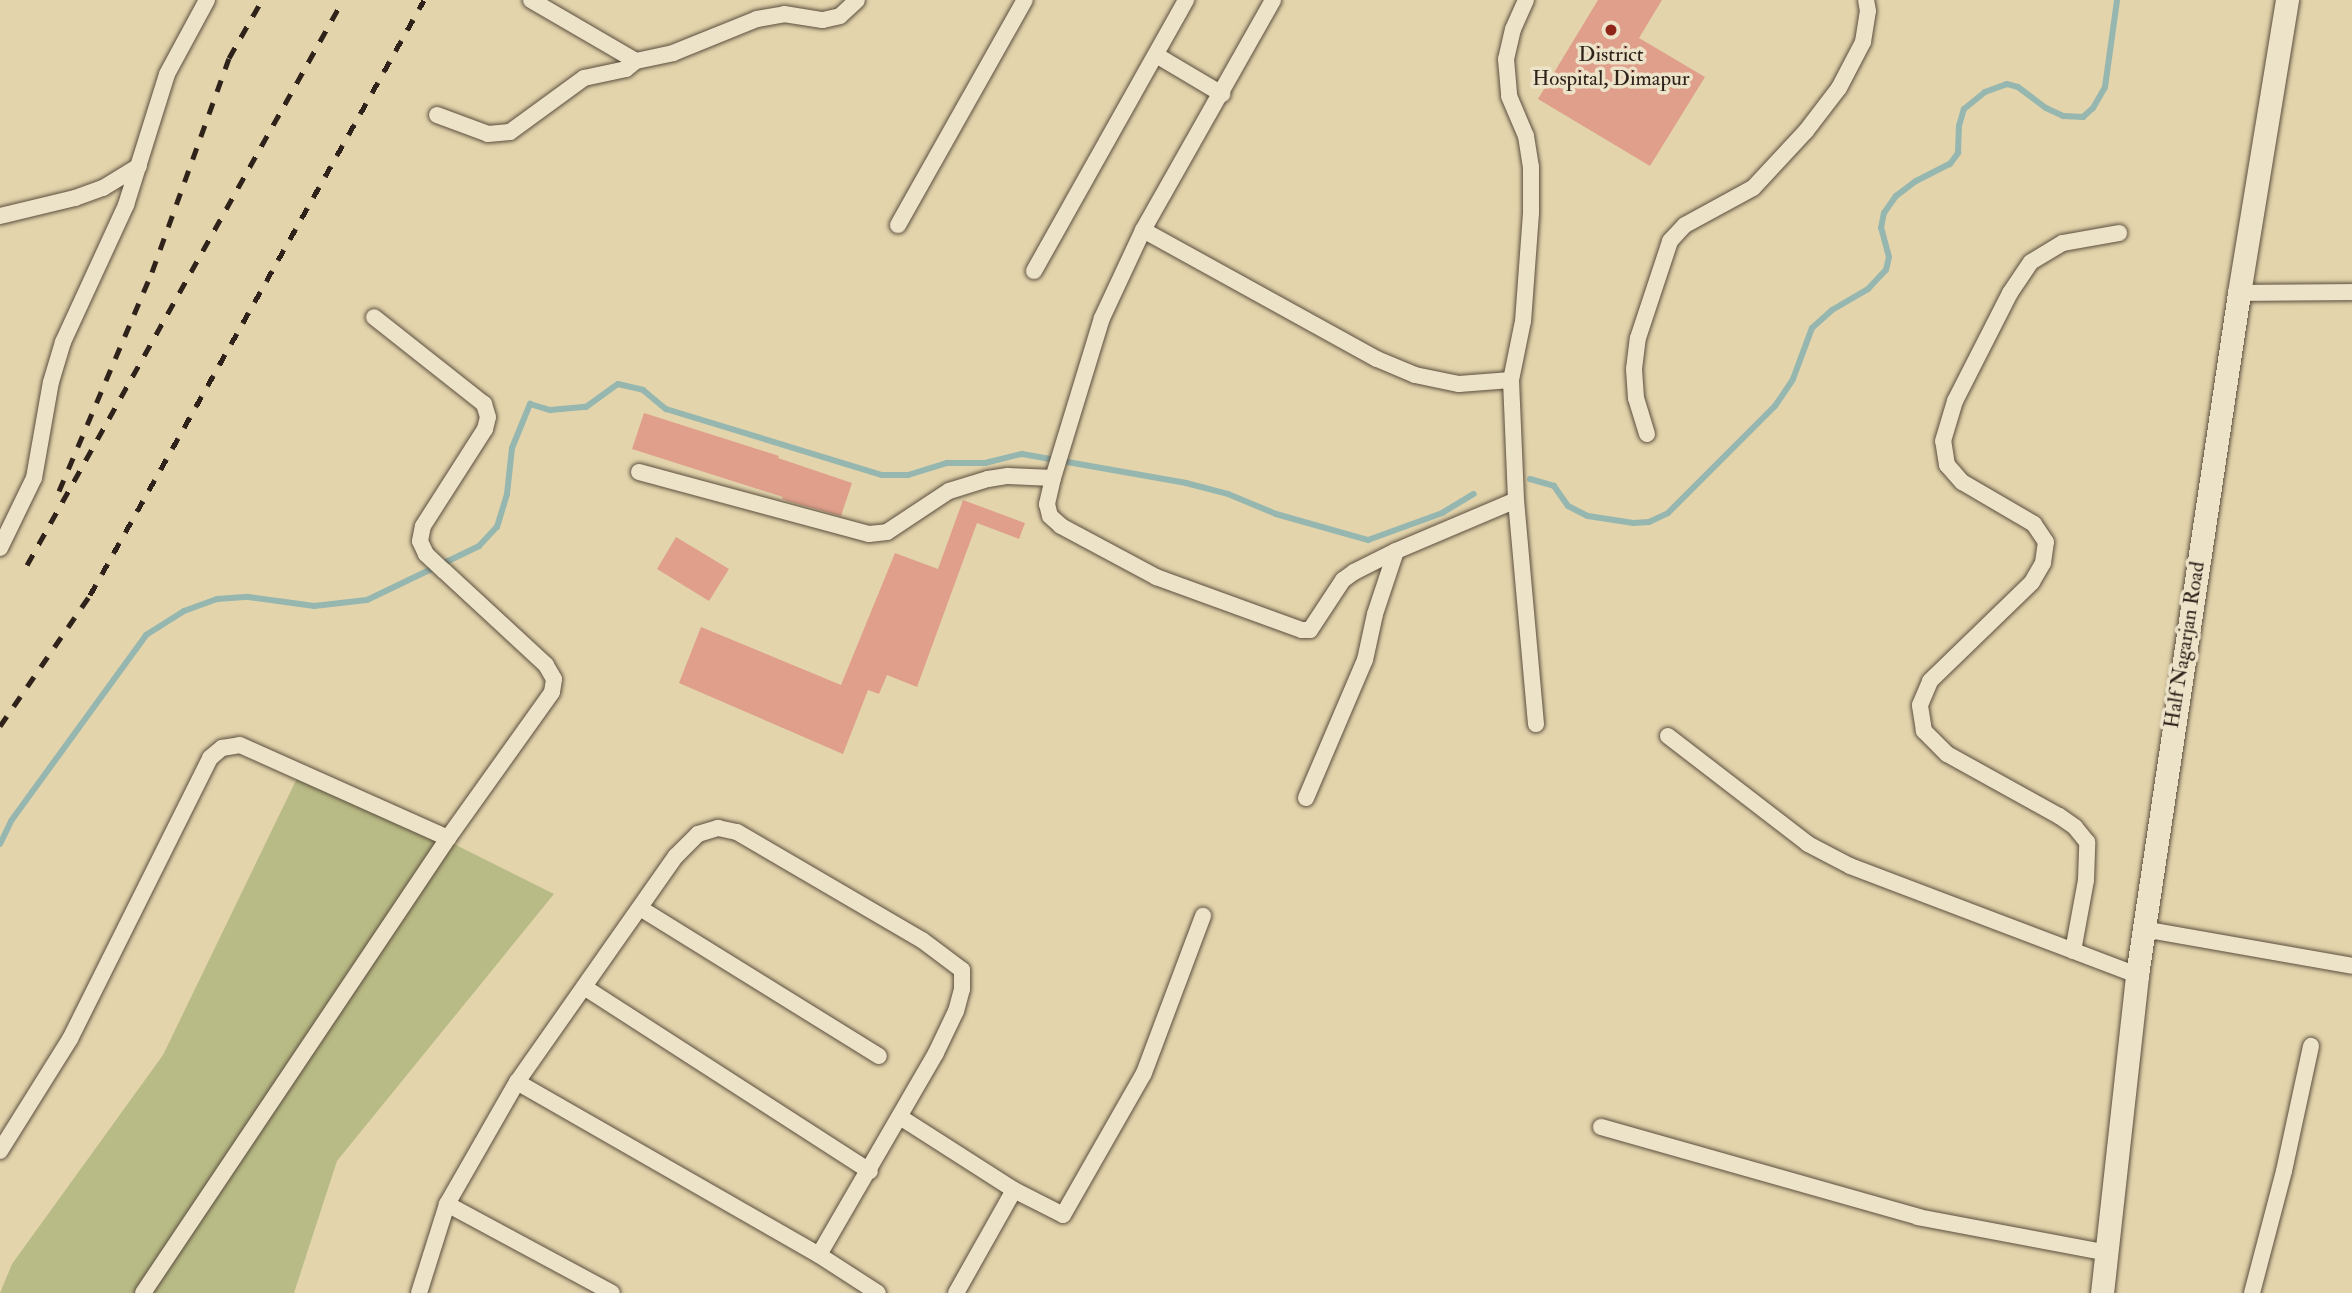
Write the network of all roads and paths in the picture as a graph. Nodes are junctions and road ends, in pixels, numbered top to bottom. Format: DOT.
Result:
graph roads {
  1 [pos="207,0"];
  2 [pos="531,0"];
  3 [pos="857,0"];
  4 [pos="1024,0"];
  5 [pos="1186,0"];
  6 [pos="1273,0"];
  7 [pos="1526,0"];
  8 [pos="1866,0"];
  9 [pos="2287,0"];
  10 [pos="1156,55"];
  11 [pos="635,61"];
  12 [pos="1222,94"];
  13 [pos="437,115"];
  14 [pos="139,166"];
  15 [pos="0,216"];
  16 [pos="898,225"];
  17 [pos="1143,230"];
  18 [pos="2119,233"];
  19 [pos="1034,271"];
  20 [pos="2239,292"];
  21 [pos="2352,292"];
  22 [pos="374,317"];
  23 [pos="1511,380"];
  24 [pos="1647,434"];
  25 [pos="639,472"];
  26 [pos="1054,473"];
  27 [pos="1516,500"];
  28 [pos="0,548"];
  29 [pos="1396,551"];
  30 [pos="1536,724"];
  31 [pos="1668,736"];
  32 [pos="1306,798"];
  33 [pos="448,838"];
  34 [pos="640,908"];
  35 [pos="1203,916"];
  36 [pos="2143,929"];
  37 [pos="2073,951"];
  38 [pos="2352,966"];
  39 [pos="2137,975"];
  40 [pos="584,987"];
  41 [pos="2311,1046"];
  42 [pos="879,1056"];
  43 [pos="517,1082"];
  44 [pos="900,1117"];
  45 [pos="1601,1127"];
  46 [pos="0,1151"];
  47 [pos="870,1171"];
  48 [pos="1014,1190"];
  49 [pos="447,1204"];
  50 [pos="2108,1252"];
  51 [pos="819,1255"];
  52 [pos="143,1293"];
  53 [pos="419,1293"];
  54 [pos="612,1293"];
  55 [pos="878,1293"];
  56 [pos="956,1293"];
  57 [pos="2102,1293"];
  58 [pos="2252,1293"];
  1 -- 14 [label="street"];
  2 -- 11 [label="street"];
  3 -- 11 [label="street"];
  4 -- 16 [label="street"];
  5 -- 10 [label="street"];
  6 -- 12 [label="street"];
  7 -- 23 [label="street"];
  8 -- 24 [label="street"];
  9 -- 20 [label="main road, Half Nagarjan Road"];
  10 -- 12 [label="street"];
  10 -- 19 [label="street"];
  11 -- 13 [label="street"];
  12 -- 17 [label="street"];
  14 -- 15 [label="street"];
  14 -- 28 [label="street"];
  17 -- 23 [label="street"];
  17 -- 26 [label="street"];
  18 -- 37 [label="street"];
  20 -- 21 [label="street"];
  20 -- 36 [label="main road, Half Nagarjan Road"];
  22 -- 33 [label="street"];
  23 -- 27 [label="street"];
  25 -- 26 [label="street"];
  26 -- 29 [label="street"];
  27 -- 29 [label="street"];
  27 -- 30 [label="street"];
  29 -- 32 [label="street"];
  31 -- 37 [label="street"];
  33 -- 46 [label="street"];
  33 -- 52 [label="street"];
  34 -- 40 [label="street"];
  34 -- 42 [label="street"];
  34 -- 44 [label="street"];
  35 -- 48 [label="street"];
  36 -- 38 [label="street"];
  36 -- 39 [label="main road, Half Nagarjan Road"];
  37 -- 39 [label="street"];
  39 -- 50 [label="main road, Half Nagarjan Road"];
  40 -- 43 [label="street"];
  40 -- 47 [label="street"];
  41 -- 58 [label="street"];
  43 -- 49 [label="street"];
  43 -- 51 [label="street"];
  44 -- 47 [label="street"];
  44 -- 48 [label="street"];
  45 -- 50 [label="street"];
  47 -- 51 [label="street"];
  48 -- 56 [label="street"];
  49 -- 53 [label="street"];
  49 -- 54 [label="street"];
  50 -- 57 [label="main road, Half Nagarjan Road"];
  51 -- 55 [label="street"];
}
